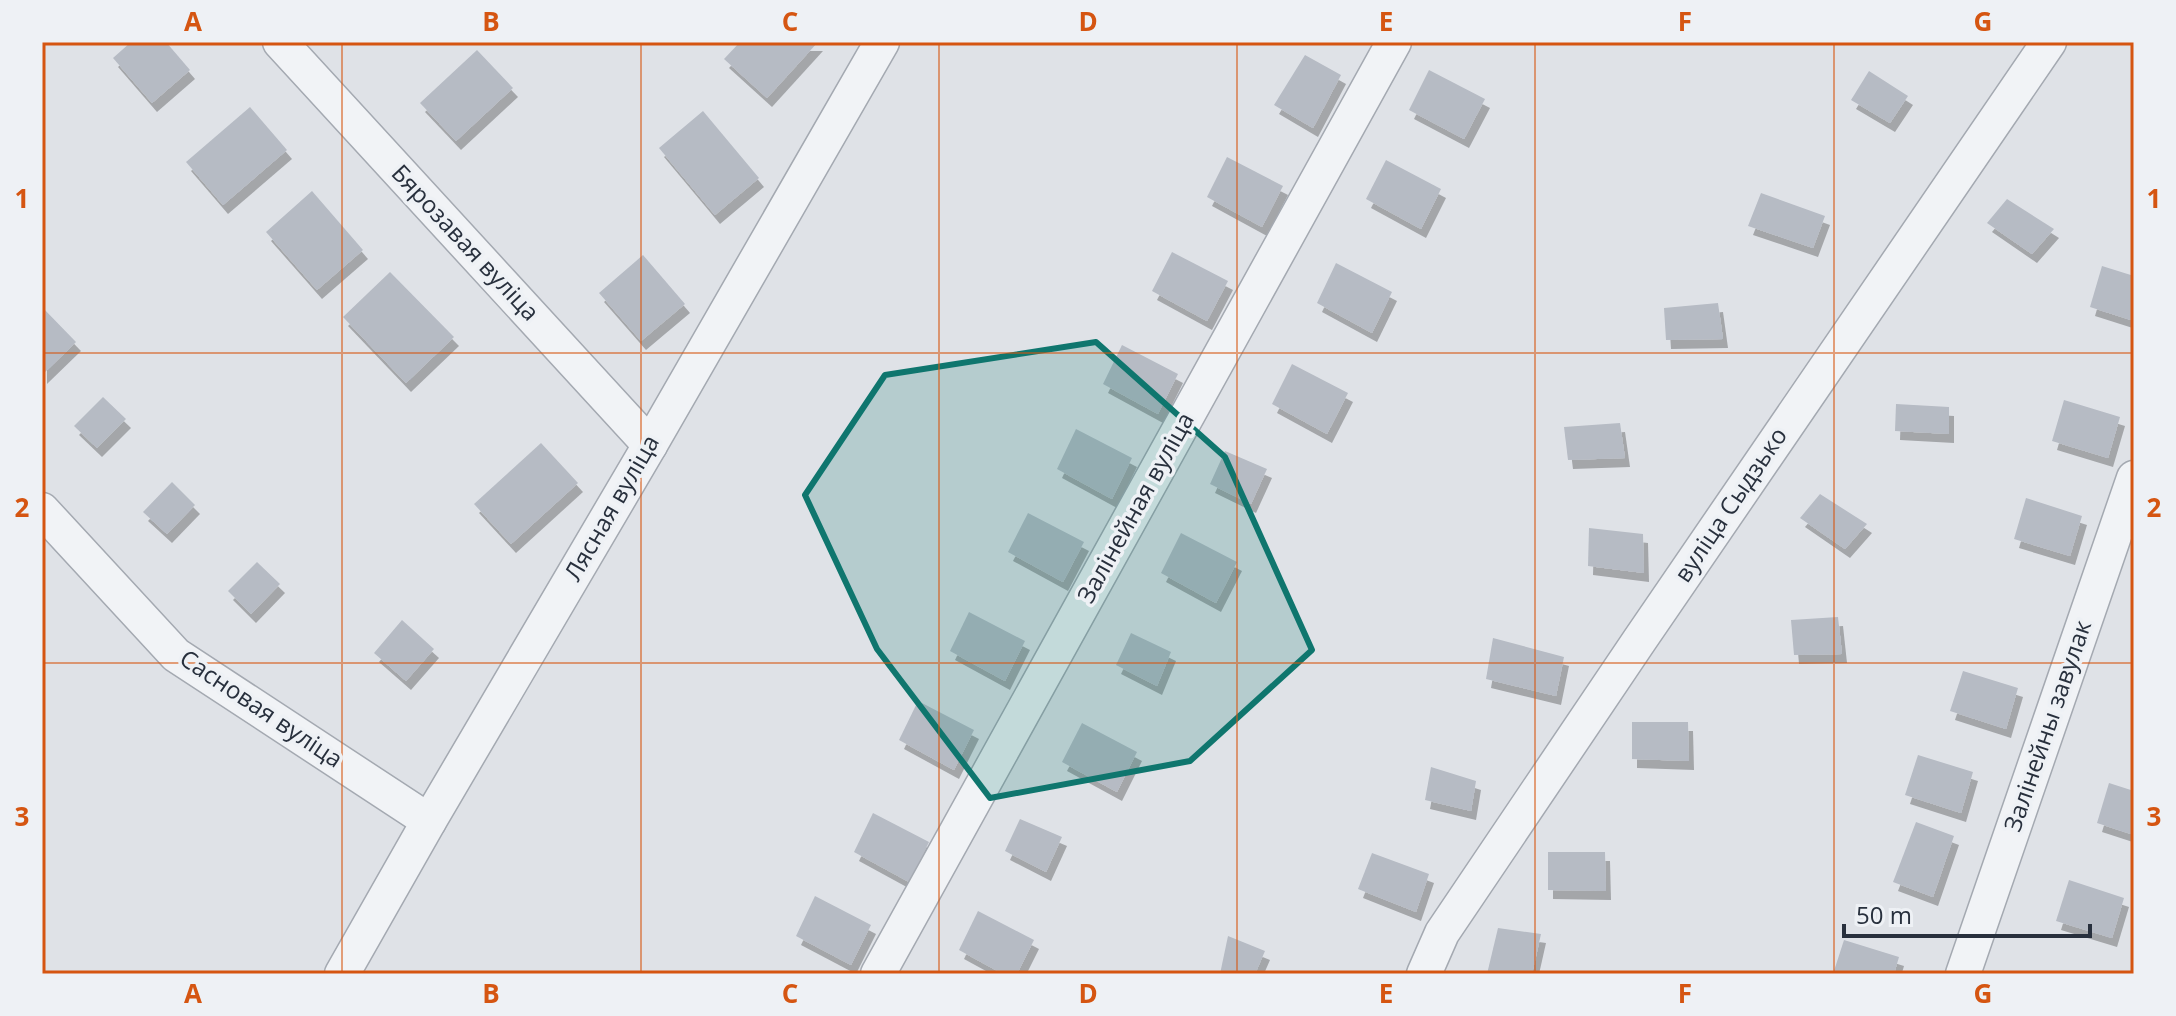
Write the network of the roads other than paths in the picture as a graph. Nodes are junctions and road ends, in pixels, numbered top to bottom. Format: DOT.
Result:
graph roads {
  1 [pos="280,42"];
  2 [pos="882,42"];
  3 [pos="1394,42"];
  4 [pos="2049,42"];
  5 [pos="650,445"];
  6 [pos="2134,478"];
  7 [pos="42,510"];
  8 [pos="429,821"];
  9 [pos="342,974"];
  10 [pos="878,974"];
  11 [pos="1424,974"];
  12 [pos="1963,974"];
  1 -- 5 [label="street, Бярозавая вуліца"];
  2 -- 5 [label="street, Лясная вуліца"];
  3 -- 10 [label="street, Залінейная вуліца"];
  4 -- 11 [label="street, вуліца Сыдзько"];
  5 -- 8 [label="street, Лясная вуліца"];
  6 -- 12 [label="street, Залінейны завулак"];
  7 -- 8 [label="street, Сасновая вуліца"];
  8 -- 9 [label="street, Лясная вуліца"];
}
